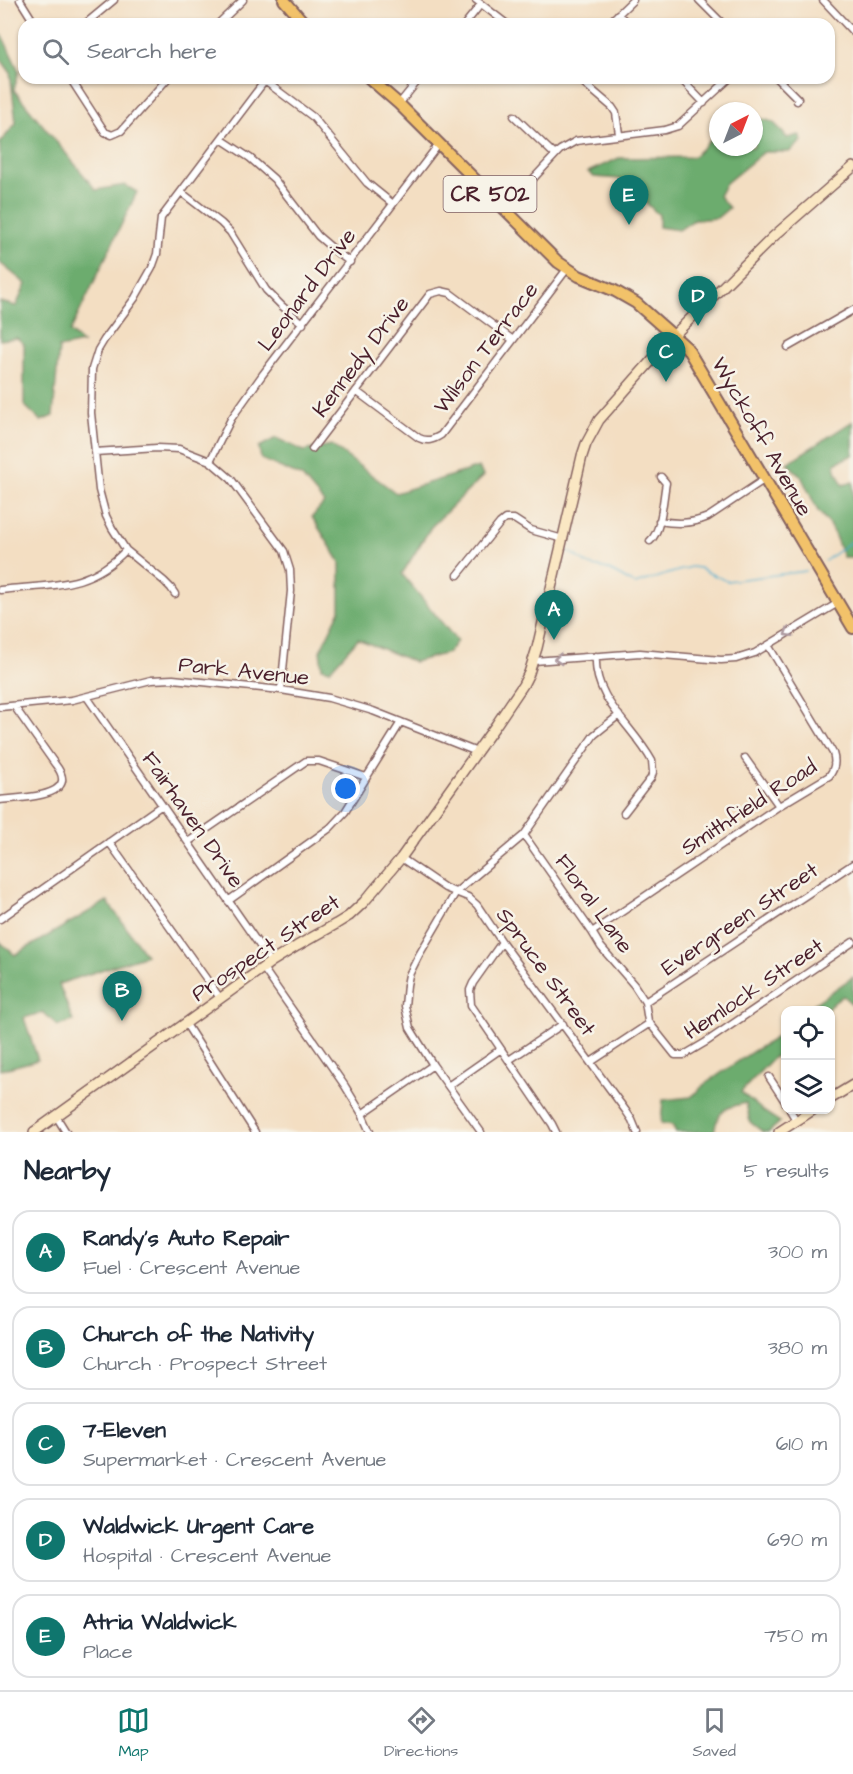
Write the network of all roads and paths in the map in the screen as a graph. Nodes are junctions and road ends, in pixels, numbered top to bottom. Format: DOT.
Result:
graph roads {
  1 [pos="20,0"];
  2 [pos="114,0"];
  3 [pos="243,0"];
  4 [pos="284,0"];
  5 [pos="633,0"];
  6 [pos="699,0"];
  7 [pos="823,0"];
  8 [pos="479,2"];
  9 [pos="618,14"];
  10 [pos="31,18"];
  11 [pos="92,18"];
  12 [pos="224,18"];
  13 [pos="300,18"];
  14 [pos="469,18"];
  15 [pos="499,18"];
  16 [pos="614,18"];
  17 [pos="622,18"];
  18 [pos="717,18"];
  19 [pos="853,32"];
  20 [pos="74,84"];
  21 [pos="163,84"];
  22 [pos="262,84"];
  23 [pos="272,84"];
  24 [pos="376,84"];
  25 [pos="415,84"];
  26 [pos="586,84"];
  27 [pos="687,84"];
  28 [pos="724,84"];
  29 [pos="783,84"];
  30 [pos="797,101"];
  31 [pos="704,103"];
  32 [pos="399,104"];
  33 [pos="514,116"];
  34 [pos="619,134"];
  35 [pos="221,139"];
  36 [pos="439,144"];
  37 [pos="555,155"];
  38 [pos="853,167"];
  39 [pos="181,192"];
  40 [pos="393,204"];
  41 [pos="505,209"];
  42 [pos="350,262"];
  43 [pos="567,269"];
  44 [pos="853,310"];
  45 [pos="303,324"];
  46 [pos="674,335"];
  47 [pos="513,340"];
  48 [pos="788,347"];
  49 [pos="356,391"];
  50 [pos="312,449"];
  51 [pos="95,452"];
  52 [pos="210,461"];
  53 [pos="662,477"];
  54 [pos="765,479"];
  55 [pos="659,521"];
  56 [pos="563,539"];
  57 [pos="650,541"];
  58 [pos="126,550"];
  59 [pos="458,575"];
  60 [pos="0,590"];
  61 [pos="175,594"];
  62 [pos="838,603"];
  63 [pos="853,628"];
  64 [pos="768,645"];
  65 [pos="596,656"];
  66 [pos="534,661"];
  67 [pos="281,690"];
  68 [pos="87,697"];
  69 [pos="14,706"];
  70 [pos="0,707"];
  71 [pos="619,715"];
  72 [pos="401,722"];
  73 [pos="477,752"];
  74 [pos="745,758"];
  75 [pos="366,777"];
  76 [pos="0,800"];
  77 [pos="162,805"];
  78 [pos="779,806"];
  79 [pos="624,813"];
  80 [pos="524,835"];
  81 [pos="109,842"];
  82 [pos="188,842"];
  83 [pos="401,858"];
  84 [pos="853,864"];
  85 [pos="456,892"];
  86 [pos="228,901"];
  87 [pos="0,919"];
  88 [pos="592,932"];
  89 [pos="502,942"];
  90 [pos="853,942"];
  91 [pos="272,962"];
  92 [pos="263,968"];
  93 [pos="220,998"];
  94 [pos="645,1002"];
  95 [pos="650,1023"];
  96 [pos="186,1024"];
  97 [pos="563,1024"];
  98 [pos="501,1049"];
  99 [pos="509,1060"];
  100 [pos="591,1062"];
  101 [pos="433,1065"];
  102 [pos="769,1077"];
  103 [pos="853,1084"];
  104 [pos="448,1086"];
  105 [pos="781,1095"];
  106 [pos="835,1096"];
  107 [pos="362,1114"];
  108 [pos="792,1114"];
  109 [pos="806,1114"];
  110 [pos="56,1116"];
  111 [pos="796,1120"];
  112 [pos="34,1132"];
  113 [pos="66,1132"];
  114 [pos="255,1132"];
  115 [pos="370,1132"];
  116 [pos="481,1132"];
  117 [pos="556,1132"];
  118 [pos="637,1132"];
  119 [pos="779,1132"];
  1 -- 10 [label="street"];
  2 -- 11 [label="street"];
  3 -- 12 [label="street"];
  4 -- 13 [label="main road"];
  5 -- 9 [label="street"];
  6 -- 18 [label="street"];
  7 -- 19 [label="street"];
  8 -- 14 [label="street"];
  8 -- 15 [label="street"];
  9 -- 16 [label="street"];
  9 -- 17 [label="street"];
  20 -- 21 [label="street"];
  22 -- 35 [label="street"];
  23 -- 40 [label="street"];
  24 -- 32 [label="main road, Wyckoff Avenue / CR 502"];
  25 -- 32 [label="street"];
  26 -- 34 [label="street"];
  27 -- 31 [label="street"];
  28 -- 31 [label="street"];
  29 -- 30 [label="street"];
  31 -- 34 [label="street"];
  32 -- 36 [label="main road, Wyckoff Avenue / CR 502"];
  33 -- 37 [label="street"];
  34 -- 37 [label="street"];
  35 -- 39 [label="street"];
  35 -- 42 [label="street"];
  36 -- 40 [label="street, Leonard Drive"];
  36 -- 41 [label="main road, Wyckoff Avenue / CR 502"];
  37 -- 41 [label="street"];
  38 -- 46 [label="main road, Prospect Street"];
  39 -- 45 [label="street"];
  39 -- 51 [label="street"];
  40 -- 42 [label="street, Leonard Drive"];
  41 -- 43 [label="main road, Wyckoff Avenue / CR 502"];
  42 -- 45 [label="street, Leonard Drive"];
  43 -- 46 [label="main road, Wyckoff Avenue / CR 502"];
  43 -- 47 [label="street, Wilson Terrace"];
  44 -- 48 [label="street"];
  45 -- 52 [label="street, Leonard Drive"];
  46 -- 54 [label="main road, Wyckoff Avenue / CR 502"];
  46 -- 56 [label="main road, Prospect Street"];
  47 -- 49 [label="street, Kennedy Drive"];
  47 -- 49 [label="street, Wilson Terrace"];
  49 -- 50 [label="street, Kennedy Drive"];
  51 -- 52 [label="street"];
  51 -- 58 [label="street"];
  52 -- 67 [label="street"];
  53 -- 55 [label="street"];
  54 -- 55 [label="street"];
  54 -- 62 [label="main road, Wyckoff Avenue / CR 502"];
  55 -- 57 [label="street"];
  56 -- 59 [label="street"];
  56 -- 66 [label="main road, Prospect Street"];
  58 -- 60 [label="street"];
  58 -- 61 [label="street"];
  62 -- 63 [label="main road, Wyckoff Avenue / CR 502"];
  62 -- 64 [label="street, one-way"];
  64 -- 65 [label="street"];
  64 -- 78 [label="street, Smithfield Road"];
  65 -- 66 [label="street, one-way"];
  65 -- 71 [label="street"];
  66 -- 73 [label="main road, Prospect Street"];
  67 -- 68 [label="street, Park Avenue"];
  67 -- 72 [label="street, Park Avenue"];
  68 -- 69 [label="street, Park Avenue"];
  68 -- 77 [label="street, Fairhaven Drive"];
  69 -- 70 [label="street, Park Avenue"];
  69 -- 76 [label="street"];
  71 -- 79 [label="street"];
  71 -- 80 [label="street"];
  72 -- 73 [label="street, Park Avenue"];
  72 -- 75 [label="street"];
  73 -- 83 [label="main road, Prospect Street"];
  74 -- 78 [label="street"];
  75 -- 82 [label="street"];
  75 -- 86 [label="street"];
  77 -- 81 [label="street"];
  77 -- 82 [label="street, Fairhaven Drive"];
  78 -- 88 [label="street, Smithfield Road"];
  80 -- 85 [label="street"];
  80 -- 88 [label="street, Floral Lane"];
  81 -- 87 [label="street"];
  81 -- 93 [label="street"];
  82 -- 86 [label="street, Fairhaven Drive"];
  83 -- 85 [label="street, Spruce Street"];
  83 -- 91 [label="main road, Prospect Street"];
  84 -- 94 [label="street, Evergreen Street"];
  85 -- 89 [label="street, Spruce Street"];
  85 -- 101 [label="street"];
  86 -- 91 [label="street, Fairhaven Drive"];
  88 -- 94 [label="street, Floral Lane"];
  89 -- 97 [label="street, Spruce Street"];
  89 -- 98 [label="street"];
  90 -- 95 [label="street, Hemlock Street"];
  91 -- 92 [label="main road, Prospect Street"];
  92 -- 93 [label="main road, Prospect Street"];
  92 -- 107 [label="street"];
  93 -- 96 [label="main road, Prospect Street"];
  94 -- 95 [label="street, Floral Lane"];
  95 -- 100 [label="street"];
  96 -- 110 [label="main road, Prospect Street"];
  96 -- 114 [label="street"];
  97 -- 99 [label="street"];
  97 -- 100 [label="street, Spruce Street"];
  98 -- 99 [label="street"];
  98 -- 104 [label="street"];
  99 -- 117 [label="street"];
  100 -- 118 [label="street, Spruce Street"];
  101 -- 104 [label="street"];
  101 -- 107 [label="street"];
  102 -- 105 [label="street"];
  103 -- 106 [label="main road"];
  104 -- 116 [label="street"];
  107 -- 115 [label="street"];
  108 -- 111 [label="street"];
  109 -- 111 [label="main road"];
  110 -- 112 [label="main road, Prospect Street"];
  110 -- 113 [label="street"];
  111 -- 119 [label="main road"];
}
